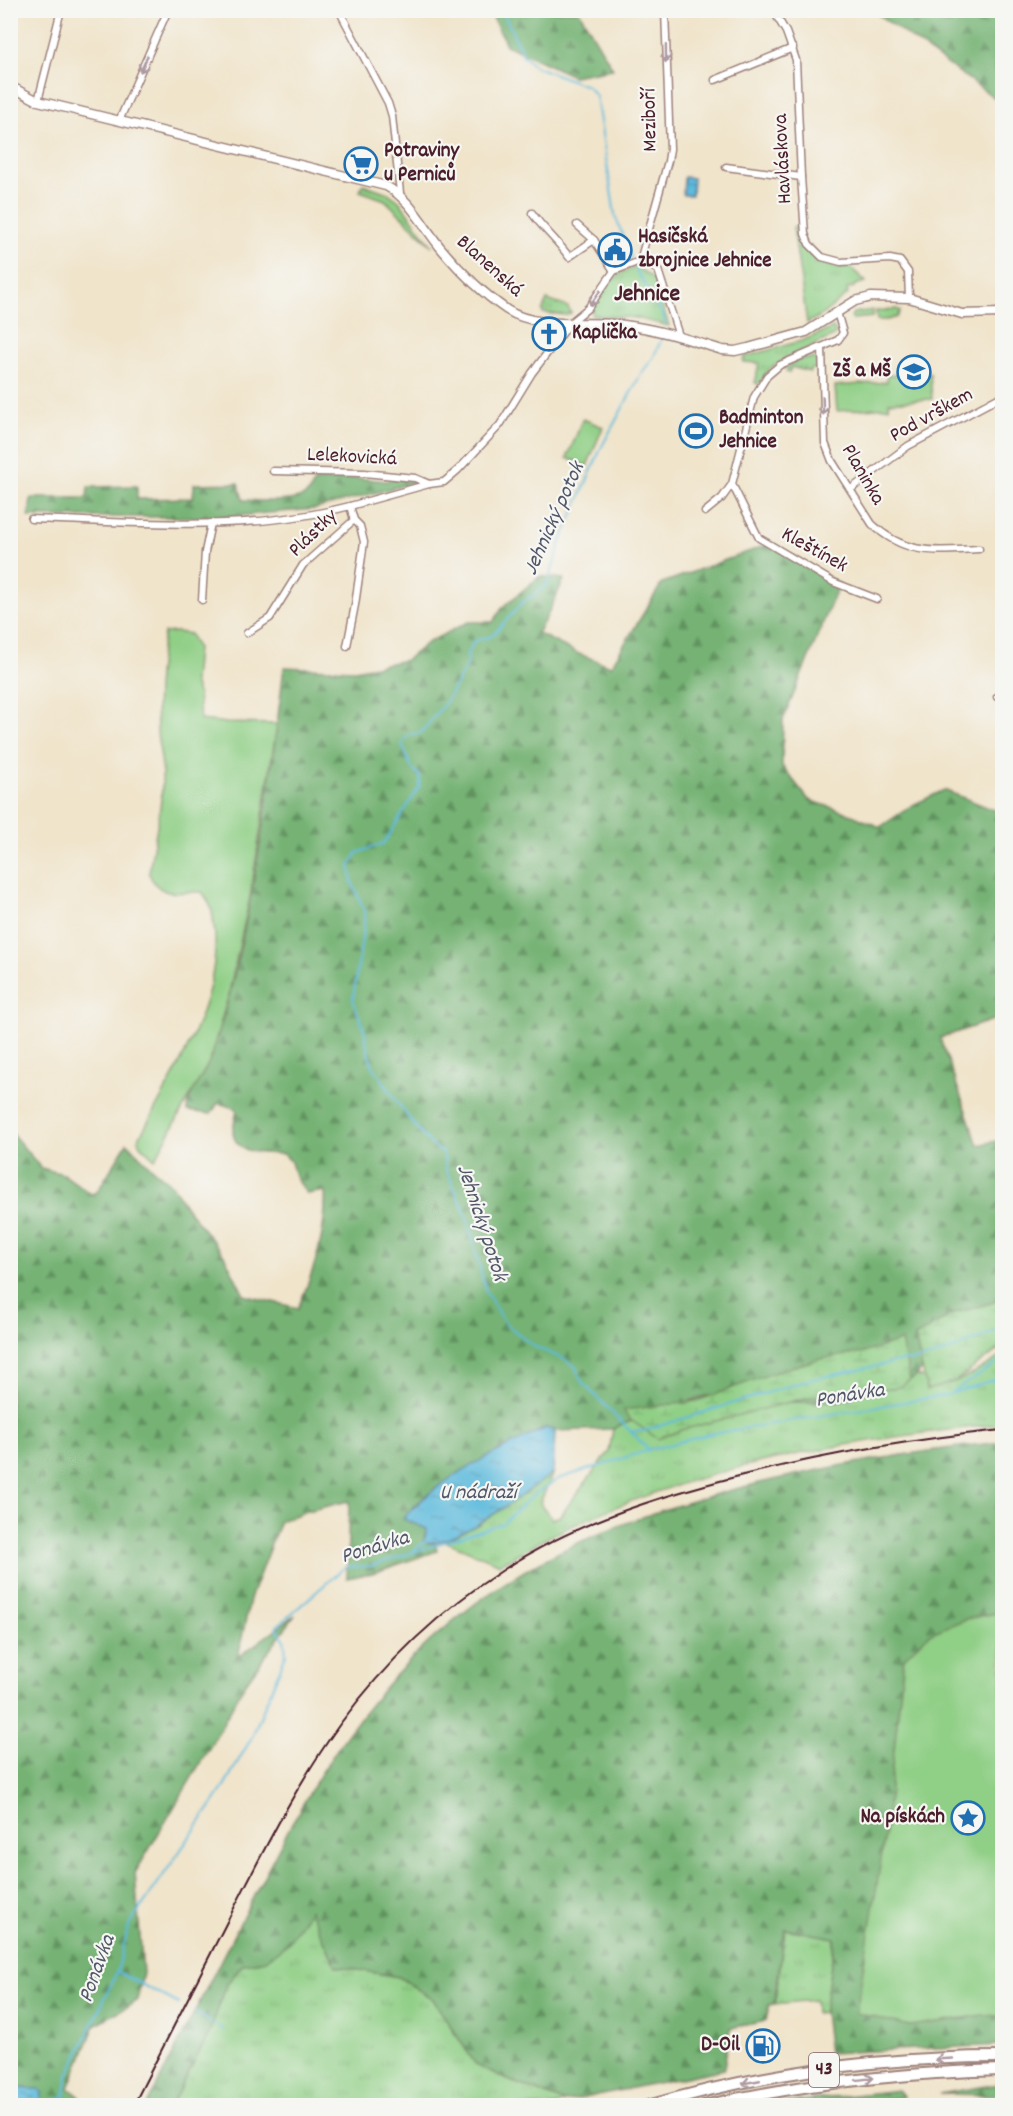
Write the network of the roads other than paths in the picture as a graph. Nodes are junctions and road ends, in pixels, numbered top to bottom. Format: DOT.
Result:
graph roads {
  1 [pos="60,10"];
  2 [pos="168,10"];
  3 [pos="339,10"];
  4 [pos="665,10"];
  5 [pos="773,10"];
  6 [pos="792,48"];
  7 [pos="715,80"];
  8 [pos="10,86"];
  9 [pos="38,101"];
  10 [pos="119,121"];
  11 [pos="726,167"];
  12 [pos="801,177"];
  13 [pos="400,193"];
  14 [pos="532,213"];
  15 [pos="577,225"];
  16 [pos="594,240"];
  17 [pos="640,261"];
  18 [pos="614,271"];
  19 [pos="909,298"];
  20 [pos="837,312"];
  21 [pos="1002,313"];
  22 [pos="572,322"];
  23 [pos="679,336"];
  24 [pos="822,348"];
  25 [pos="1002,396"];
  26 [pos="273,471"];
  27 [pos="429,484"];
  28 [pos="732,484"];
  29 [pos="851,489"];
  30 [pos="350,506"];
  31 [pos="705,512"];
  32 [pos="31,519"];
  33 [pos="354,520"];
  34 [pos="211,523"];
  35 [pos="959,542"];
  36 [pos="979,549"];
  37 [pos="959,550"];
  38 [pos="877,599"];
  39 [pos="202,600"];
  40 [pos="247,633"];
  41 [pos="347,646"];
  42 [pos="1002,2057"];
  43 [pos="1002,2070"];
  44 [pos="648,2106"];
  45 [pos="704,2106"];
  1 -- 9 [label="street"];
  2 -- 10 [label="street, one-way"];
  3 -- 13 [label="street"];
  4 -- 17 [label="street, Meziboří, one-way"];
  5 -- 6 [label="street, Havláskova"];
  6 -- 7 [label="street"];
  6 -- 12 [label="street, Havláskova"];
  8 -- 9 [label="street"];
  9 -- 10 [label="street"];
  10 -- 13 [label="street"];
  11 -- 12 [label="street"];
  12 -- 19 [label="street, Havláskova"];
  13 -- 22 [label="street, Blanenská"];
  14 -- 16 [label="street"];
  15 -- 16 [label="street"];
  16 -- 18 [label="street"];
  17 -- 18 [label="street"];
  17 -- 23 [label="street"];
  18 -- 22 [label="street, Lelekovická, one-way"];
  19 -- 20 [label="street, Blanenská"];
  19 -- 21 [label="street, Blanenská"];
  20 -- 23 [label="street, Blanenská"];
  20 -- 24 [label="street"];
  22 -- 23 [label="street, Blanenská"];
  22 -- 27 [label="street, Lelekovická"];
  24 -- 28 [label="street"];
  24 -- 29 [label="street, Planinka, one-way"];
  25 -- 29 [label="street, Pod vrškem"];
  26 -- 27 [label="street, Lelekovická"];
  27 -- 30 [label="street, Lelekovická"];
  28 -- 31 [label="street"];
  28 -- 38 [label="street, Kleštínek"];
  29 -- 37 [label="street, Planinka"];
  30 -- 33 [label="street, Plástky"];
  30 -- 34 [label="street, Plástky"];
  32 -- 34 [label="street, Plástky"];
  33 -- 40 [label="street, Plástky"];
  33 -- 41 [label="street"];
  34 -- 39 [label="street"];
  35 -- 37 [label="street"];
  36 -- 37 [label="street, Planinka"];
  42 -- 44 [label="highway, 43, one-way"];
  45 -- 43 [label="highway, 43, one-way"];
}
